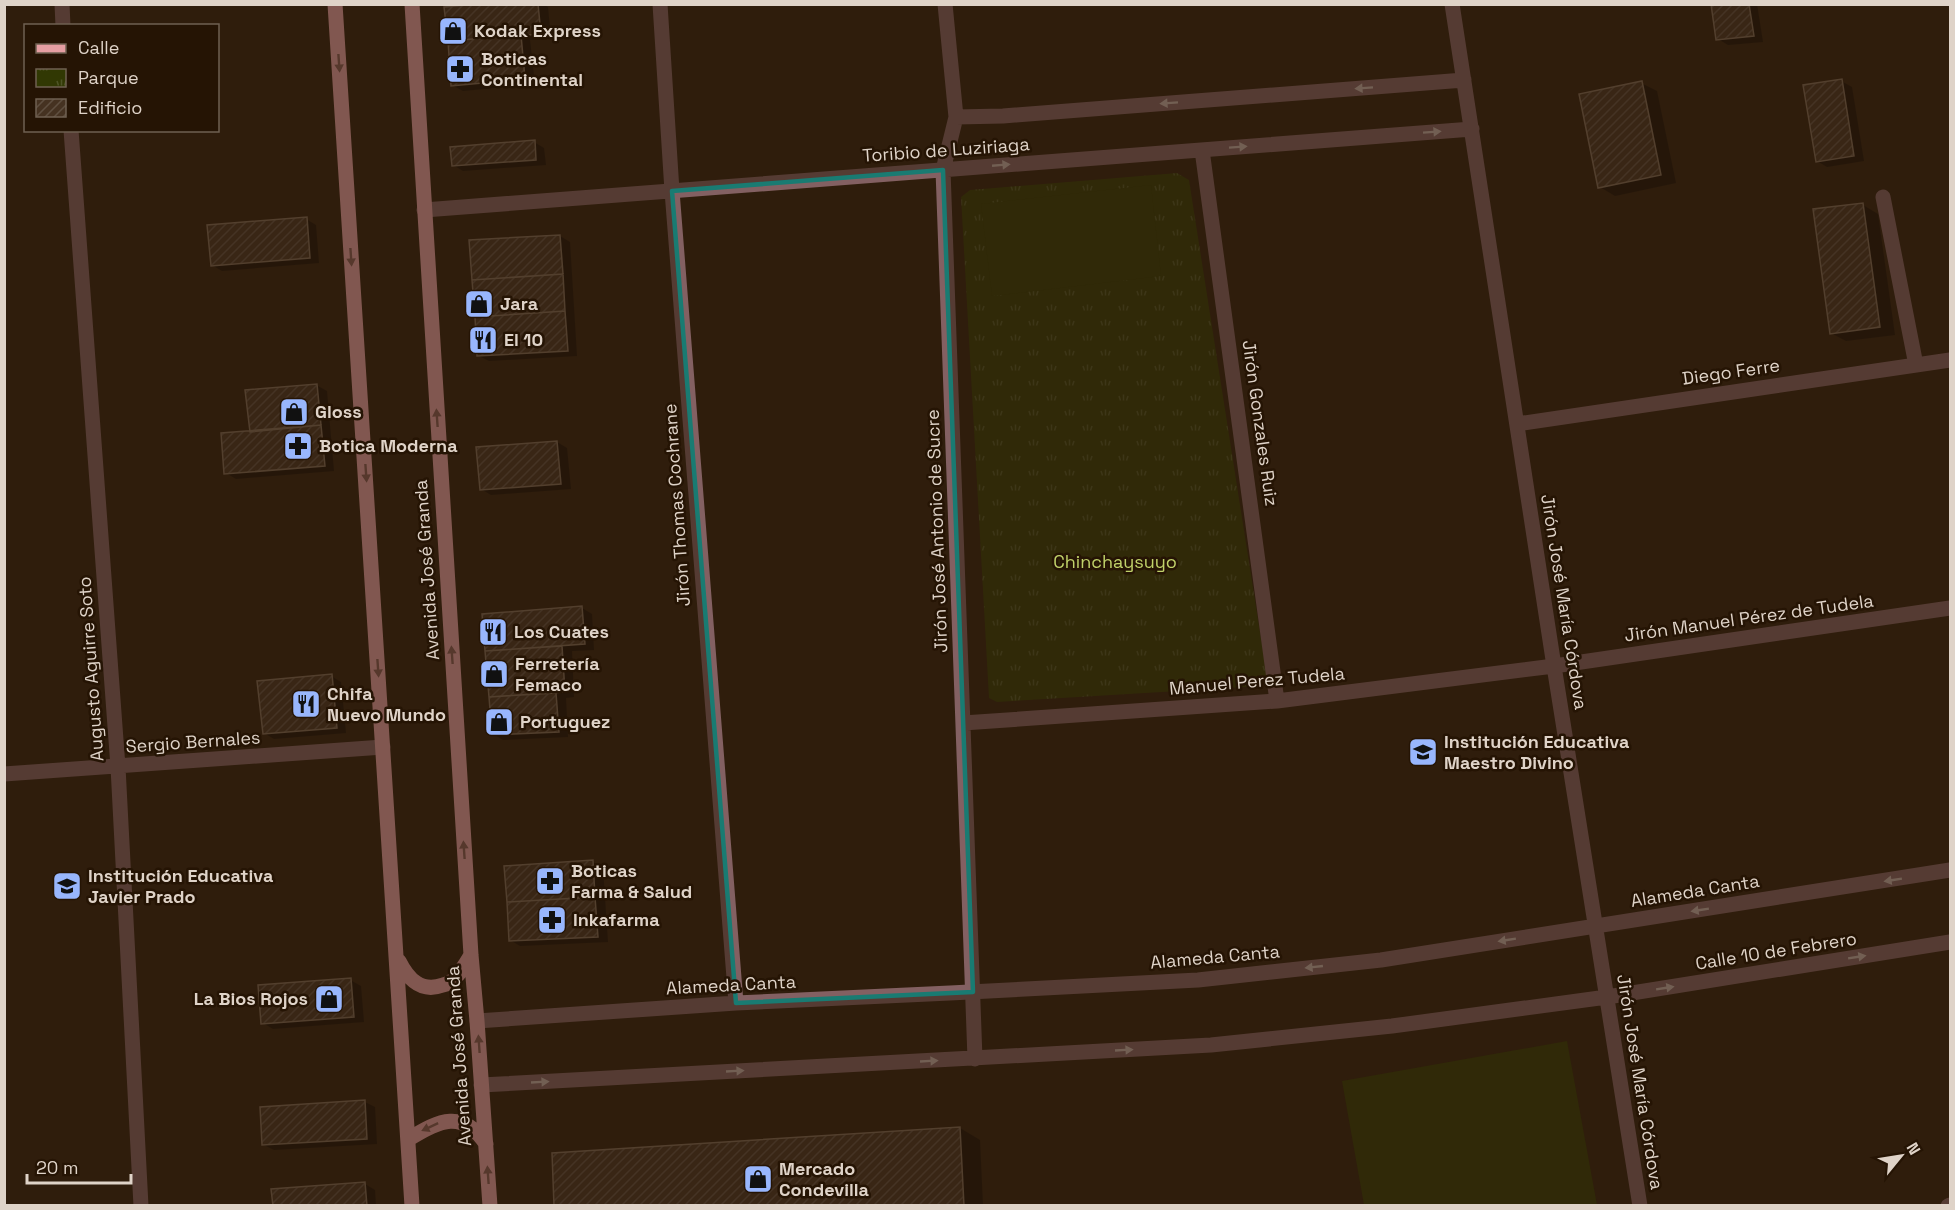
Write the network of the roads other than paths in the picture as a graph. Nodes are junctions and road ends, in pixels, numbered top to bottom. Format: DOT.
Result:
graph roads {
  1 [pos="62,4"];
  2 [pos="335,4"];
  3 [pos="412,4"];
  4 [pos="660,4"];
  5 [pos="945,4"];
  6 [pos="1452,4"];
  7 [pos="63,24"];
  8 [pos="1464,80"];
  9 [pos="956,117"];
  10 [pos="1472,129"];
  11 [pos="71,132"];
  12 [pos="1202,150"];
  13 [pos="943,170"];
  14 [pos="672,190"];
  15 [pos="1883,197"];
  16 [pos="424,210"];
  17 [pos="1950,360"];
  18 [pos="1916,365"];
  19 [pos="1517,424"];
  20 [pos="1950,608"];
  21 [pos="1554,666"];
  22 [pos="1277,701"];
  23 [pos="963,723"];
  24 [pos="383,747"];
  25 [pos="118,767"];
  26 [pos="4,774"];
  27 [pos="1950,870"];
  28 [pos="1595,927"];
  29 [pos="1950,942"];
  30 [pos="396,955"];
  31 [pos="471,955"];
  32 [pos="973,992"];
  33 [pos="1607,997"];
  34 [pos="736,1003"];
  35 [pos="477,1021"];
  36 [pos="975,1059"];
  37 [pos="481,1085"];
  38 [pos="409,1139"];
  39 [pos="486,1144"];
  40 [pos="141,1206"];
  41 [pos="412,1206"];
  42 [pos="490,1206"];
  43 [pos="1640,1206"];
  1 -- 7 [label="street"];
  2 -- 24 [label="main road, one-way"];
  3 -- 16 [label="main road, Avenida José Granda"];
  4 -- 14 [label="street, Jirón Thomas Cochrane"];
  5 -- 9 [label="street, Jirón José Antonio de Sucre"];
  6 -- 8 [label="street, Jirón José María Córdova"];
  8 -- 9 [label="street, Toribio de Luziriaga, one-way"];
  8 -- 10 [label="street, Jirón José María Córdova"];
  9 -- 13 [label="street, Jirón José Antonio de Sucre"];
  12 -- 10 [label="street, Toribio de Luziriaga, one-way"];
  10 -- 19 [label="street, Jirón José María Córdova"];
  11 -- 25 [label="street, Augusto Aguirre Soto"];
  13 -- 12 [label="street, Toribio de Luziriaga, one-way"];
  12 -- 22 [label="street, Jirón Gonzales Ruiz"];
  13 -- 14 [label="street, Toribio de Luziriaga"];
  13 -- 23 [label="street, Jirón José Antonio de Sucre"];
  14 -- 16 [label="street, Toribio de Luziriaga"];
  14 -- 34 [label="street, Jirón Thomas Cochrane"];
  15 -- 18 [label="street"];
  31 -- 16 [label="main road, Avenida José Granda, one-way"];
  17 -- 18 [label="street, Diego Ferre"];
  18 -- 19 [label="street, Diego Ferre"];
  19 -- 21 [label="street, Jirón José María Córdova"];
  20 -- 21 [label="street, Jirón Manuel Pérez de Tudela"];
  21 -- 22 [label="street, Manuel Perez Tudela"];
  21 -- 28 [label="street, Jirón José María Córdova"];
  22 -- 23 [label="street, Manuel Perez Tudela"];
  23 -- 32 [label="street, Jirón José Antonio de Sucre"];
  24 -- 25 [label="street, Sergio Bernales"];
  24 -- 30 [label="main road"];
  25 -- 26 [label="street, Sergio Bernales"];
  25 -- 40 [label="street, Augusto Aguirre Soto"];
  27 -- 28 [label="street, Alameda Canta, one-way"];
  28 -- 32 [label="street, Alameda Canta, one-way"];
  28 -- 33 [label="street, Jirón José María Córdova"];
  33 -- 29 [label="street, Calle 10 de Febrero, one-way"];
  30 -- 31 [label="main road"];
  30 -- 38 [label="main road"];
  31 -- 35 [label="main road, Avenida José Granda"];
  32 -- 34 [label="street, Alameda Canta"];
  32 -- 36 [label="street, Jirón José Antonio de Sucre"];
  36 -- 33 [label="street, one-way"];
  33 -- 43 [label="street, Jirón José María Córdova"];
  34 -- 35 [label="street, Alameda Canta"];
  37 -- 35 [label="main road, Avenida José Granda, one-way"];
  37 -- 36 [label="street, one-way"];
  37 -- 39 [label="main road, Avenida José Granda"];
  39 -- 38 [label="main road, one-way"];
  38 -- 41 [label="main road"];
  42 -- 39 [label="main road, Avenida José Granda, one-way"];
}
